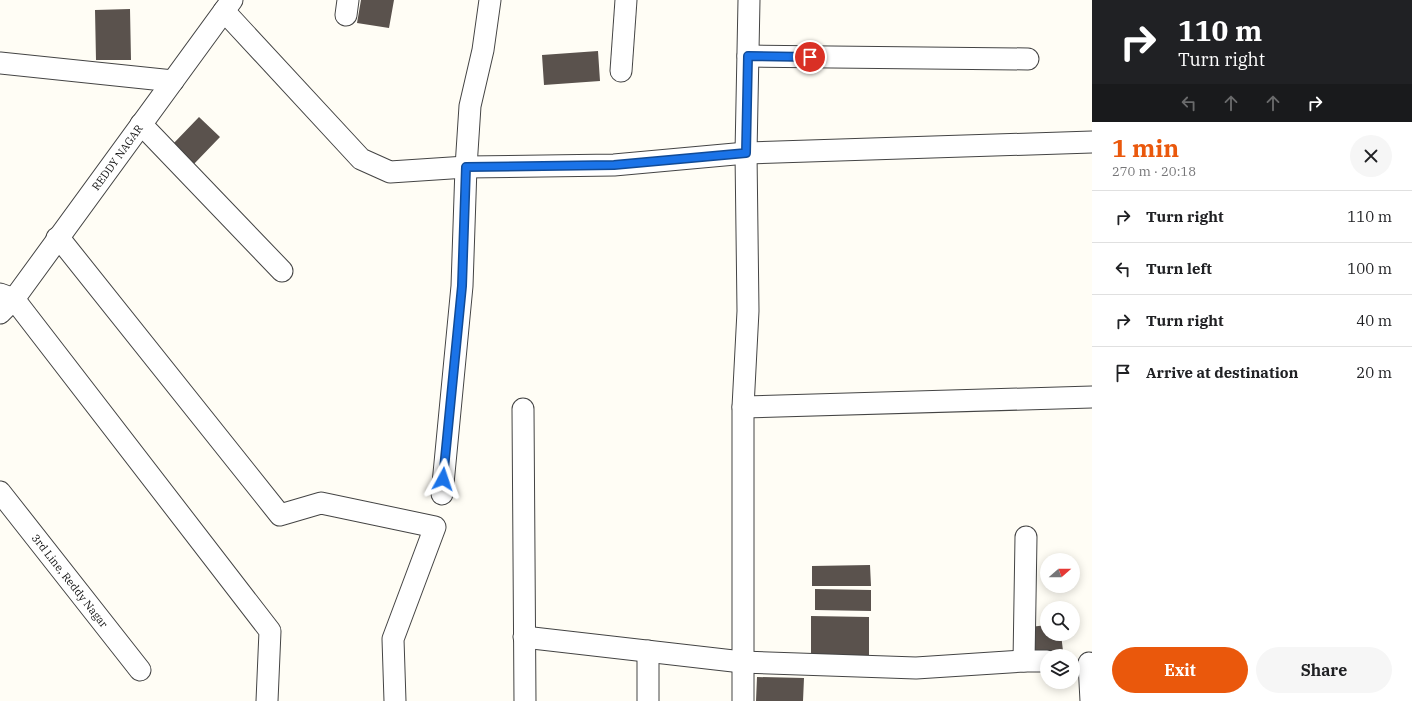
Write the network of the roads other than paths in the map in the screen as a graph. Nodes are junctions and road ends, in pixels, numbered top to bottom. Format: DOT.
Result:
graph roads {
  1 [pos="490,0"];
  2 [pos="626,0"];
  3 [pos="749,0"];
  4 [pos="228,6"];
  5 [pos="748,56"];
  6 [pos="1028,59"];
  7 [pos="0,63"];
  8 [pos="621,71"];
  9 [pos="173,80"];
  10 [pos="142,124"];
  11 [pos="1092,142"];
  12 [pos="746,153"];
  13 [pos="466,167"];
  14 [pos="58,238"];
  15 [pos="282,271"];
  16 [pos="5,302"];
  17 [pos="1092,397"];
  18 [pos="743,407"];
  19 [pos="523,410"];
  20 [pos="0,492"];
  21 [pos="442,494"];
  22 [pos="1026,537"];
  23 [pos="524,637"];
  24 [pos="648,651"];
  25 [pos="1024,660"];
  26 [pos="1040,661"];
  27 [pos="742,662"];
  28 [pos="1085,662"];
  29 [pos="140,670"];
  30 [pos="267,701"];
  31 [pos="395,701"];
  32 [pos="525,701"];
  33 [pos="648,701"];
  34 [pos="743,701"];
  35 [pos="1091,701"];
  1 -- 13 [label="street"];
  2 -- 8 [label="street"];
  3 -- 5 [label="street"];
  4 -- 9 [label="street, REDDY NAGAR"];
  4 -- 13 [label="street"];
  5 -- 6 [label="street"];
  5 -- 12 [label="street"];
  7 -- 9 [label="street"];
  9 -- 10 [label="street, REDDY NAGAR"];
  10 -- 14 [label="street, REDDY NAGAR"];
  10 -- 15 [label="street"];
  11 -- 12 [label="street"];
  12 -- 13 [label="street"];
  12 -- 18 [label="street"];
  13 -- 21 [label="street"];
  14 -- 16 [label="street, REDDY NAGAR"];
  14 -- 31 [label="street"];
  16 -- 30 [label="street"];
  17 -- 18 [label="street"];
  18 -- 27 [label="street"];
  19 -- 23 [label="street"];
  20 -- 29 [label="street, 3rd Line, Reddy Nagar"];
  22 -- 25 [label="street"];
  23 -- 24 [label="street"];
  23 -- 32 [label="street"];
  24 -- 27 [label="street"];
  24 -- 33 [label="street"];
  25 -- 26 [label="street"];
  25 -- 27 [label="street"];
  27 -- 34 [label="street"];
  28 -- 35 [label="street"];
}
